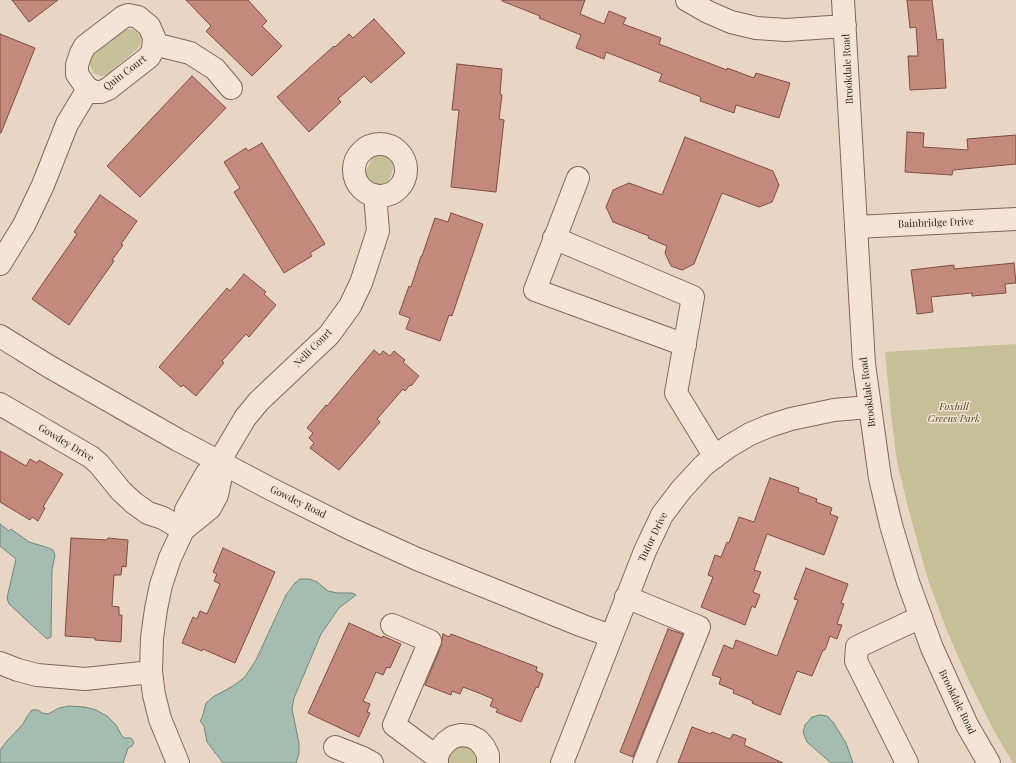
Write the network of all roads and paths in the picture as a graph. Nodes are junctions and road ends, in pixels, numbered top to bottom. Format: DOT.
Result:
graph roads {
  1 [pos="687,0"];
  2 [pos="843,0"];
  3 [pos="845,26"];
  4 [pos="154,44"];
  5 [pos="231,88"];
  6 [pos="88,89"];
  7 [pos="578,178"];
  8 [pos="375,195"];
  9 [pos="1016,219"];
  10 [pos="856,227"];
  11 [pos="554,238"];
  12 [pos="0,264"];
  13 [pos="0,336"];
  14 [pos="685,345"];
  15 [pos="0,404"];
  16 [pos="869,407"];
  17 [pos="715,457"];
  18 [pos="219,462"];
  19 [pos="183,530"];
  20 [pos="626,597"];
  21 [pos="920,616"];
  22 [pos="392,625"];
  23 [pos="611,636"];
  24 [pos="0,663"];
  25 [pos="151,672"];
  26 [pos="335,747"];
  27 [pos="437,760"];
  28 [pos="178,763"];
  29 [pos="372,763"];
  30 [pos="488,763"];
  31 [pos="562,763"];
  32 [pos="644,763"];
  33 [pos="907,763"];
  34 [pos="989,763"];
  1 -- 3 [label="street"];
  2 -- 3 [label="street, Brookdale Road"];
  3 -- 10 [label="street, Brookdale Road"];
  4 -- 5 [label="street"];
  4 -- 6 [label="street, Quin Court"];
  4 -- 6 [label="street, Quin Court"];
  6 -- 12 [label="street, Quin Court"];
  7 -- 11 [label="street"];
  8 -- 18 [label="street, Nelli Court"];
  9 -- 10 [label="street, Bainbridge Drive"];
  10 -- 16 [label="street, Brookdale Road"];
  11 -- 14 [label="street"];
  11 -- 14 [label="street"];
  13 -- 18 [label="street, Gowdey Road"];
  14 -- 17 [label="street"];
  15 -- 19 [label="street, Gowdey Drive"];
  16 -- 17 [label="street, Tudor Drive"];
  16 -- 21 [label="street, Brookdale Road"];
  17 -- 20 [label="street, Tudor Drive"];
  18 -- 19 [label="street, Nelli Court"];
  18 -- 23 [label="street, Gowdey Road"];
  19 -- 25 [label="street, Nelli Court"];
  20 -- 23 [label="street, Tudor Drive"];
  20 -- 32 [label="street"];
  21 -- 33 [label="street"];
  21 -- 34 [label="street, Brookdale Road"];
  22 -- 27 [label="street"];
  23 -- 31 [label="street, Tudor Drive"];
  24 -- 25 [label="street"];
  25 -- 28 [label="street, Nelli Court"];
  26 -- 29 [label="street"];
  27 -- 30 [label="street"];
}
